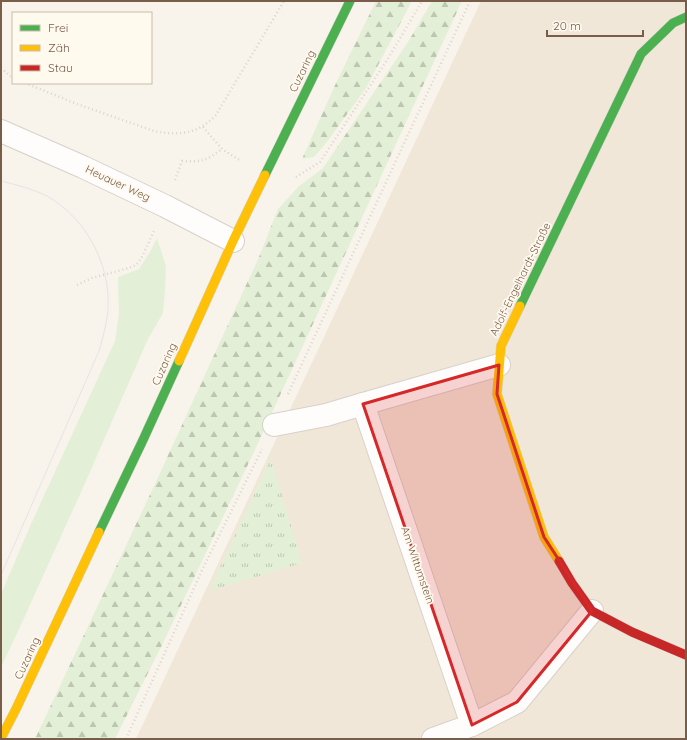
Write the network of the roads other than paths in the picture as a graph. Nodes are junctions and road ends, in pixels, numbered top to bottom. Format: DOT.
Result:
graph roads {
  1 [pos="350,1"];
  2 [pos="686,17"];
  3 [pos="1,131"];
  4 [pos="233,240"];
  5 [pos="499,366"];
  6 [pos="364,404"];
  7 [pos="274,425"];
  8 [pos="592,611"];
  9 [pos="686,655"];
  10 [pos="472,725"];
  11 [pos="1,738"];
  12 [pos="433,739"];
  1 -- 4 [label="main road, Cuzaring"];
  2 -- 5 [label="main road, Adolf-Engelhardt-Straße"];
  3 -- 4 [label="street, Heuauer Weg"];
  4 -- 11 [label="main road, Cuzaring"];
  5 -- 6 [label="street"];
  5 -- 8 [label="main road, Adolf-Engelhardt-Straße"];
  6 -- 7 [label="street"];
  6 -- 10 [label="street, Am Wittumstein"];
  8 -- 9 [label="main road, Adolf-Engelhardt-Straße"];
  8 -- 10 [label="street"];
  10 -- 12 [label="street"];
}
